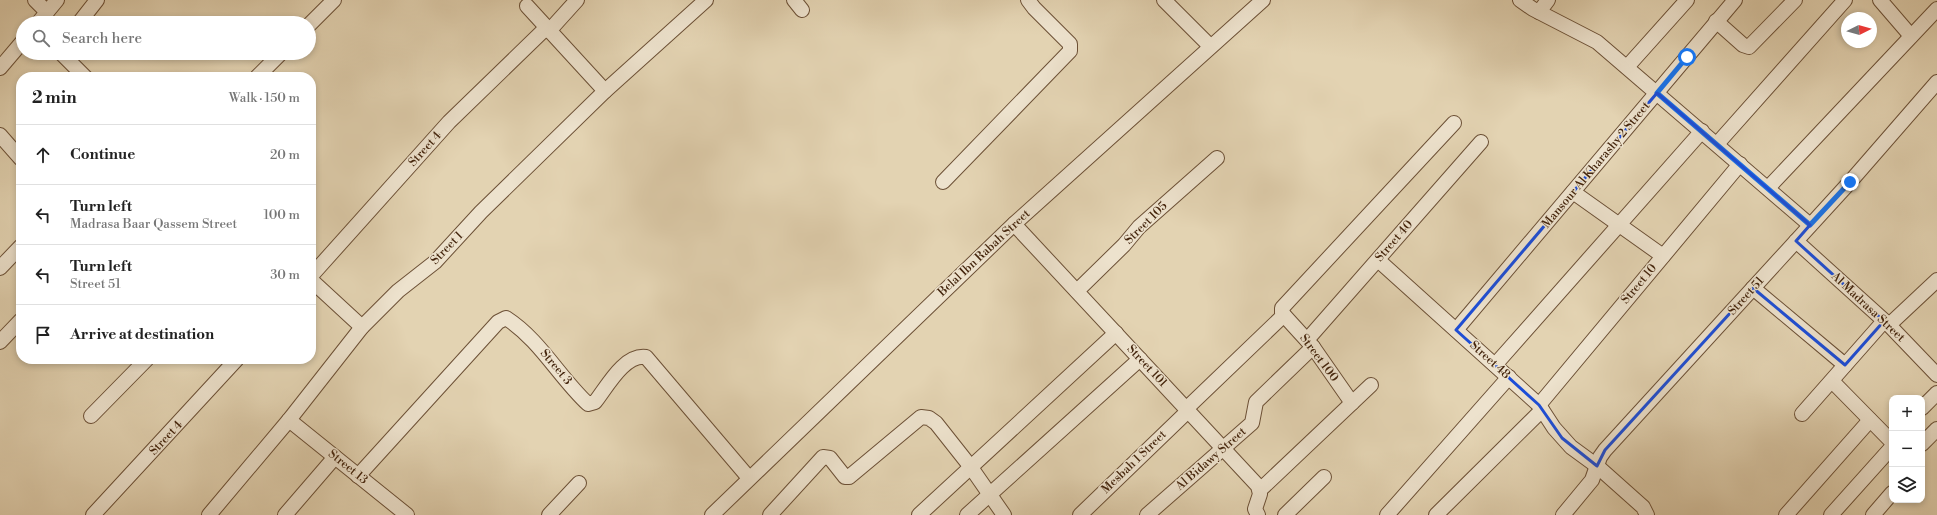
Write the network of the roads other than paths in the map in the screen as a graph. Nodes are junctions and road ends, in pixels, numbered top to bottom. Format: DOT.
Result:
graph roads {
  1 [pos="35,0"];
  2 [pos="57,0"];
  3 [pos="97,0"];
  4 [pos="334,0"];
  5 [pos="577,0"];
  6 [pos="706,0"];
  7 [pos="1028,0"];
  8 [pos="1164,0"];
  9 [pos="1263,0"];
  10 [pos="1520,0"];
  11 [pos="1548,0"];
  12 [pos="1687,0"];
  13 [pos="1735,0"];
  14 [pos="1795,0"];
  15 [pos="1845,0"];
  16 [pos="1880,0"];
  17 [pos="527,6"];
  18 [pos="1937,9"];
  19 [pos="47,12"];
  20 [pos="1539,12"];
  21 [pos="44,16"];
  22 [pos="84,16"];
  23 [pos="316,18"];
  24 [pos="1716,21"];
  25 [pos="547,30"];
  26 [pos="1911,36"];
  27 [pos="1210,46"];
  28 [pos="16,49"];
  29 [pos="68,60"];
  30 [pos="274,60"];
  31 [pos="1627,67"];
  32 [pos="0,68"];
  33 [pos="80,72"];
  34 [pos="262,72"];
  35 [pos="1937,82"];
  36 [pos="605,91"];
  37 [pos="1657,93"];
  38 [pos="1454,123"];
  39 [pos="1702,131"];
  40 [pos="0,135"];
  41 [pos="1481,142"];
  42 [pos="1717,144"];
  43 [pos="16,153"];
  44 [pos="1217,158"];
  45 [pos="1740,164"];
  46 [pos="944,182"];
  47 [pos="1768,188"];
  48 [pos="1573,192"];
  49 [pos="1014,224"];
  50 [pos="1619,225"];
  51 [pos="1810,225"];
  52 [pos="1796,241"];
  53 [pos="16,251"];
  54 [pos="1663,256"];
  55 [pos="1378,260"];
  56 [pos="0,268"];
  57 [pos="316,270"];
  58 [pos="1937,280"];
  59 [pos="316,285"];
  60 [pos="1753,288"];
  61 [pos="1077,291"];
  62 [pos="1284,315"];
  63 [pos="1887,323"];
  64 [pos="16,325"];
  65 [pos="362,328"];
  66 [pos="1456,330"];
  67 [pos="1116,333"];
  68 [pos="0,342"];
  69 [pos="1310,343"];
  70 [pos="1140,358"];
  71 [pos="142,364"];
  72 [pos="232,364"];
  73 [pos="1495,365"];
  74 [pos="1845,365"];
  75 [pos="1937,375"];
  76 [pos="1509,377"];
  77 [pos="1832,381"];
  78 [pos="1371,385"];
  79 [pos="1937,392"];
  80 [pos="1352,403"];
  81 [pos="1925,405"];
  82 [pos="1540,408"];
  83 [pos="1188,409"];
  84 [pos="1802,414"];
  85 [pos="92,416"];
  86 [pos="288,420"];
  87 [pos="1870,420"];
  88 [pos="1937,429"];
  89 [pos="1889,439"];
  90 [pos="1925,441"];
  91 [pos="1889,446"];
  92 [pos="1224,448"];
  93 [pos="335,457"];
  94 [pos="970,466"];
  95 [pos="1597,466"];
  96 [pos="358,476"];
  97 [pos="1324,477"];
  98 [pos="749,478"];
  99 [pos="579,483"];
  100 [pos="1260,490"];
  101 [pos="990,494"];
  102 [pos="1889,496"];
  103 [pos="93,515"];
  104 [pos="209,515"];
  105 [pos="285,515"];
  106 [pos="407,515"];
  107 [pos="549,515"];
  108 [pos="712,515"];
  109 [pos="770,515"];
  110 [pos="918,515"];
  111 [pos="967,515"];
  112 [pos="1004,515"];
  113 [pos="1080,515"];
  114 [pos="1147,515"];
  115 [pos="1258,515"];
  116 [pos="1285,515"];
  117 [pos="1387,515"];
  118 [pos="1436,515"];
  119 [pos="1563,515"];
  120 [pos="1647,515"];
  121 [pos="1786,515"];
  122 [pos="1832,515"];
  123 [pos="1873,515"];
  1 -- 19 [label="street"];
  2 -- 19 [label="street"];
  3 -- 22 [label="street"];
  4 -- 23 [label="street"];
  5 -- 25 [label="street, Street 4"];
  6 -- 36 [label="street, Street 1"];
  7 -- 46 [label="street"];
  8 -- 27 [label="street"];
  9 -- 27 [label="street, Belal Ibn Rabah Street"];
  10 -- 20 [label="street"];
  11 -- 20 [label="street"];
  12 -- 31 [label="street"];
  13 -- 24 [label="street, Mansour Al Kharashy 2 Street"];
  14 -- 24 [label="street"];
  15 -- 42 [label="street"];
  16 -- 26 [label="street"];
  17 -- 25 [label="street"];
  18 -- 26 [label="street"];
  19 -- 21 [label="street"];
  20 -- 31 [label="street"];
  24 -- 37 [label="street, Mansour Al Kharashy 2 Street"];
  25 -- 36 [label="street"];
  25 -- 57 [label="street, Street 4"];
  26 -- 47 [label="street"];
  27 -- 49 [label="street, Belal Ibn Rabah Street"];
  28 -- 32 [label="street"];
  29 -- 33 [label="street"];
  30 -- 34 [label="street"];
  31 -- 37 [label="street"];
  35 -- 51 [label="street, Street 51"];
  36 -- 65 [label="street, Street 1"];
  37 -- 39 [label="street"];
  37 -- 48 [label="street, Mansour Al Kharashy 2 Street"];
  38 -- 62 [label="street"];
  39 -- 42 [label="street"];
  39 -- 50 [label="street"];
  40 -- 43 [label="street"];
  41 -- 55 [label="street, Street 40"];
  42 -- 45 [label="street"];
  44 -- 61 [label="street, Street 105"];
  45 -- 47 [label="street"];
  45 -- 54 [label="street, Street 10"];
  47 -- 51 [label="street"];
  48 -- 50 [label="street"];
  48 -- 66 [label="street, Mansour Al Kharashy 2 Street"];
  49 -- 61 [label="street, Street 101"];
  49 -- 98 [label="street, Belal Ibn Rabah Street"];
  50 -- 54 [label="street"];
  50 -- 73 [label="street"];
  51 -- 52 [label="street, Street 51"];
  52 -- 60 [label="street, Street 51"];
  52 -- 63 [label="street, Al Madrasa Street"];
  53 -- 56 [label="street"];
  54 -- 82 [label="street, Street 10"];
  55 -- 66 [label="street, Street 48"];
  55 -- 69 [label="street, Street 40"];
  58 -- 63 [label="street"];
  59 -- 65 [label="street"];
  60 -- 74 [label="street"];
  60 -- 95 [label="street, Street 51"];
  61 -- 67 [label="street, Street 101"];
  62 -- 69 [label="street, Street 100"];
  62 -- 83 [label="street, Mesbah 1 Street"];
  63 -- 74 [label="street"];
  63 -- 75 [label="street, Al Madrasa Street"];
  64 -- 68 [label="street"];
  65 -- 86 [label="street, Street 1"];
  66 -- 73 [label="street, Street 48"];
  67 -- 70 [label="street, Street 101"];
  67 -- 94 [label="street"];
  69 -- 80 [label="street, Street 100"];
  69 -- 92 [label="street, Al Bidawy Street"];
  70 -- 83 [label="street, Street 101"];
  70 -- 101 [label="street"];
  71 -- 85 [label="street"];
  72 -- 103 [label="street, Street 4"];
  73 -- 76 [label="street, Street 48"];
  74 -- 77 [label="street"];
  76 -- 82 [label="street, Street 48"];
  76 -- 117 [label="street"];
  77 -- 84 [label="street"];
  77 -- 87 [label="street"];
  78 -- 80 [label="street"];
  79 -- 81 [label="street"];
  80 -- 100 [label="street"];
  82 -- 95 [label="street, Street 48"];
  82 -- 118 [label="street, Street 10"];
  83 -- 92 [label="street, Street 101"];
  83 -- 113 [label="street, Mesbah 1 Street"];
  86 -- 93 [label="street, Street 13"];
  86 -- 104 [label="street, Street 1"];
  87 -- 89 [label="street"];
  87 -- 121 [label="street"];
  88 -- 90 [label="street"];
  91 -- 122 [label="street"];
  92 -- 100 [label="street, Street 101"];
  92 -- 114 [label="street, Al Bidawy Street"];
  93 -- 96 [label="street, Street 13"];
  93 -- 105 [label="street"];
  94 -- 101 [label="street"];
  94 -- 109 [label="street"];
  94 -- 110 [label="street"];
  95 -- 119 [label="street, Street 51"];
  95 -- 120 [label="street, Street 48"];
  96 -- 98 [label="street, Street 3"];
  96 -- 106 [label="street, Street 13"];
  97 -- 116 [label="street"];
  98 -- 108 [label="street, Belal Ibn Rabah Street"];
  99 -- 107 [label="street"];
  100 -- 115 [label="street"];
  101 -- 111 [label="street"];
  101 -- 112 [label="street"];
  102 -- 123 [label="street"];
}
